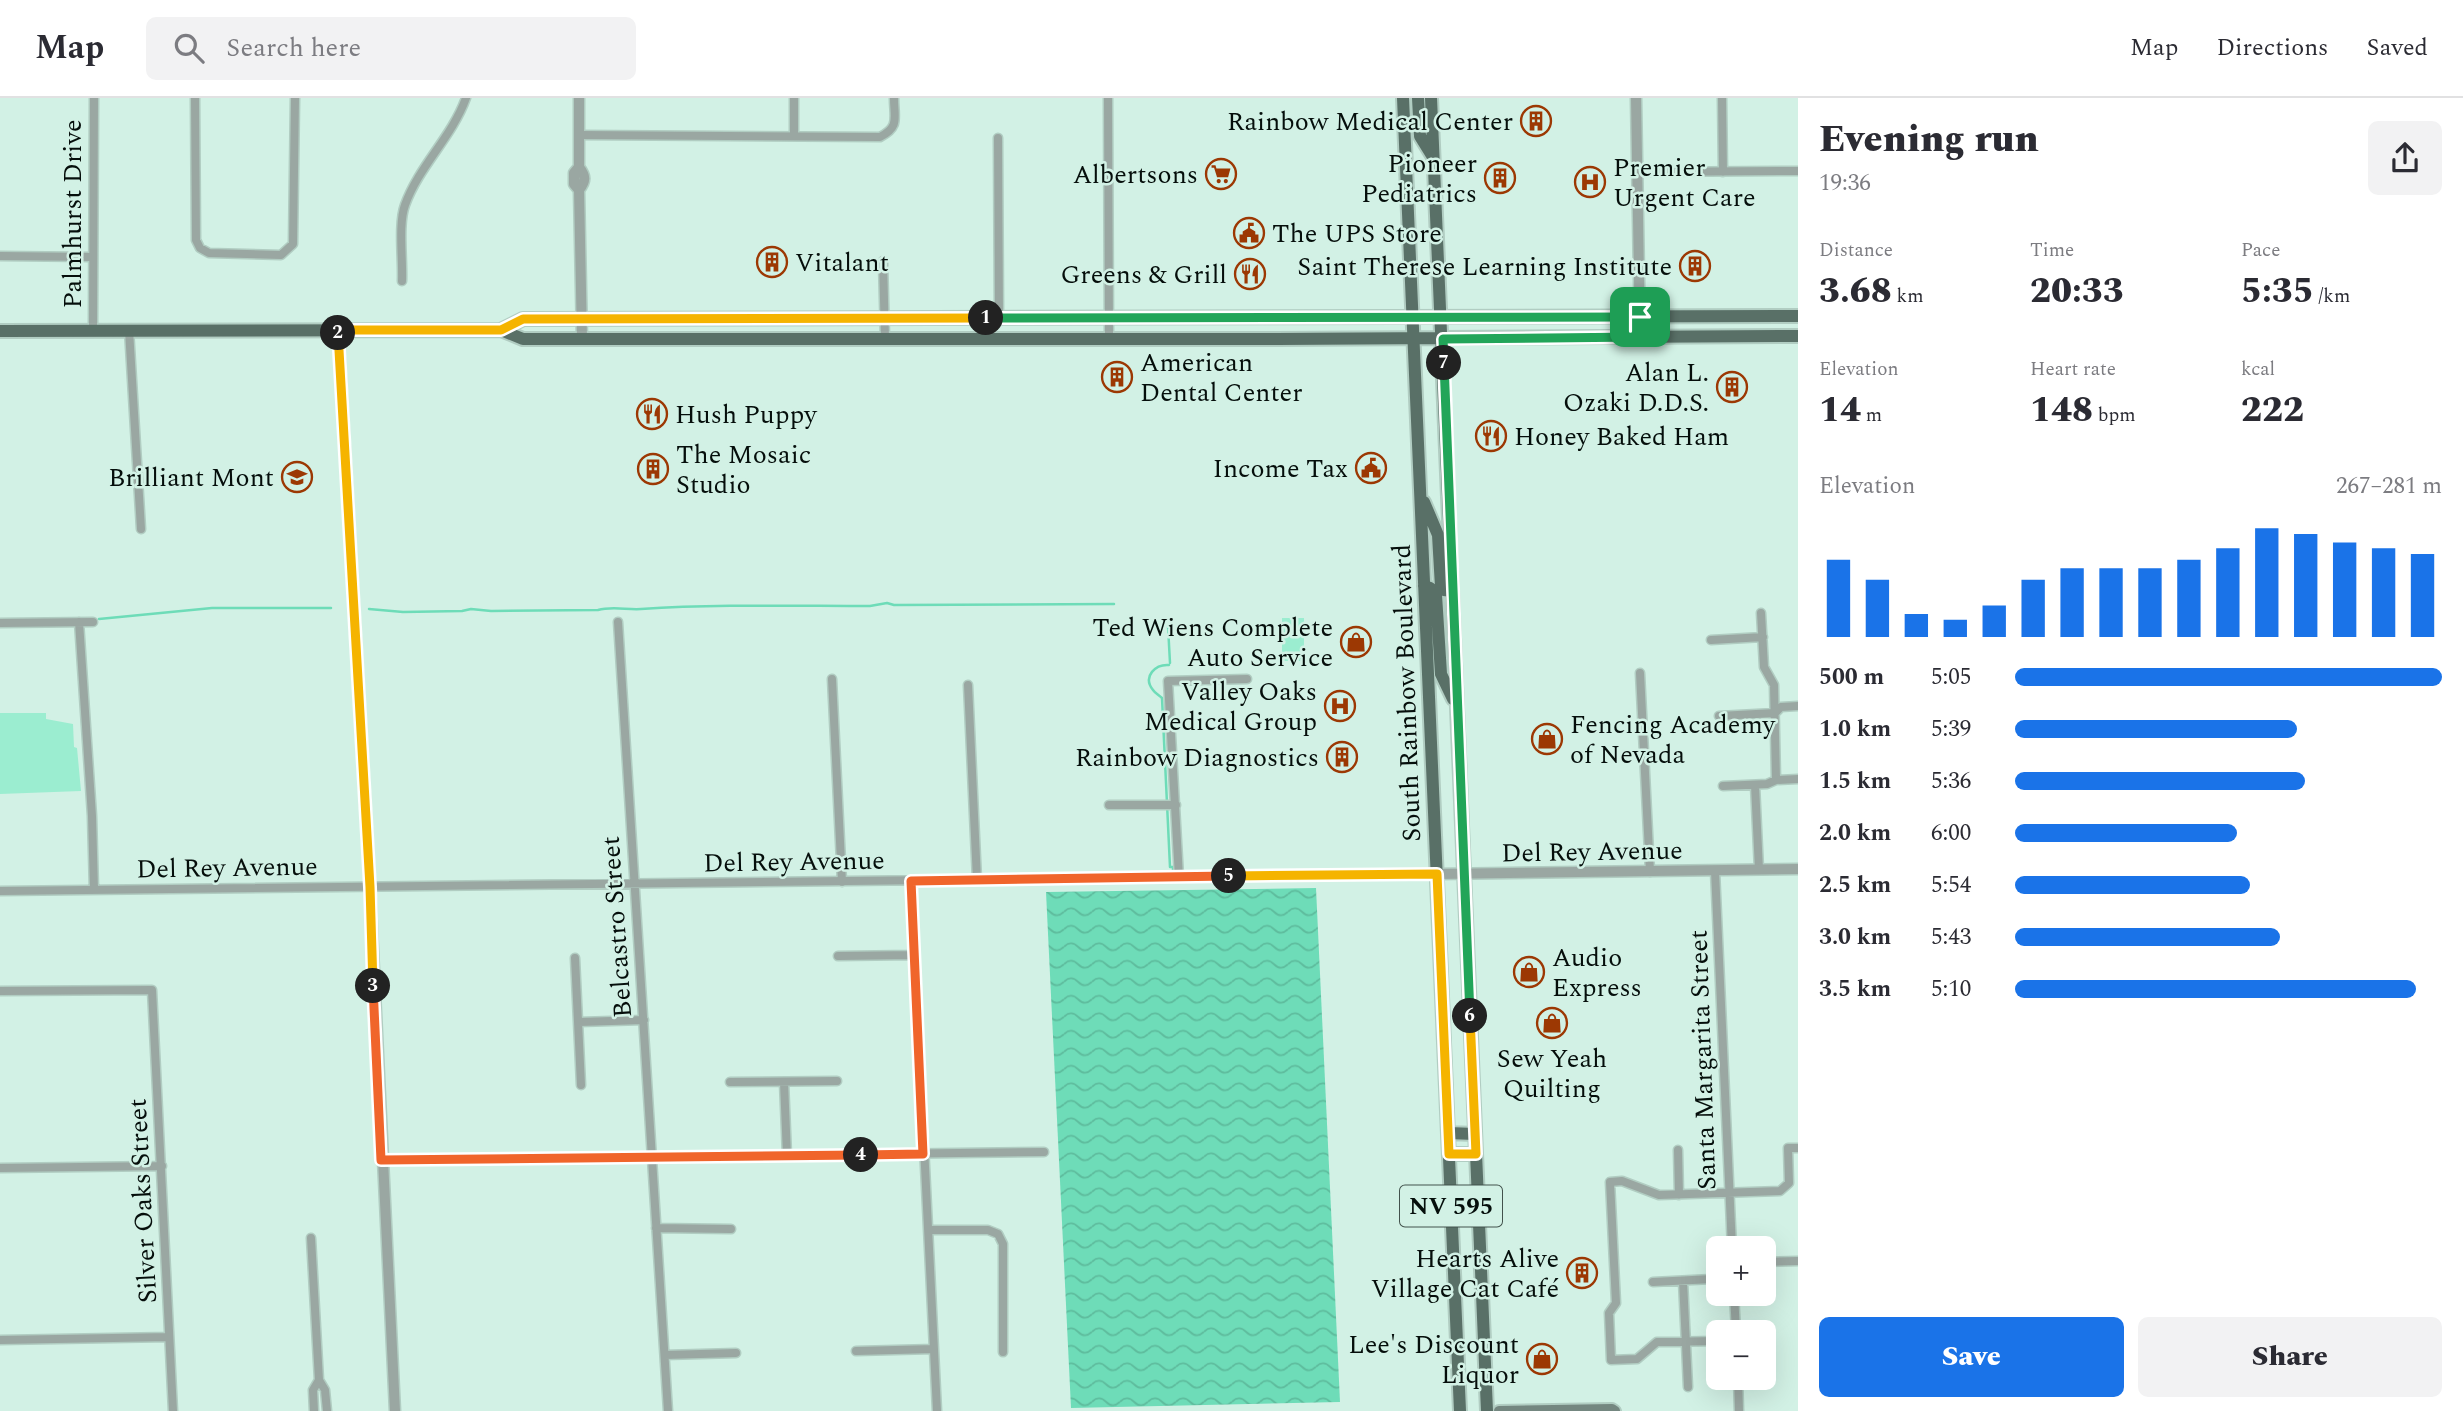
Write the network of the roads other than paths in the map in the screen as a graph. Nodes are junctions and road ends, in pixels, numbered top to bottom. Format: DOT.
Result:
graph roads {
  1 [pos="93,98"];
  2 [pos="195,98"];
  3 [pos="295,98"];
  4 [pos="466,98"];
  5 [pos="579,98"];
  6 [pos="794,98"];
  7 [pos="894,98"];
  8 [pos="1108,98"];
  9 [pos="1403,98"];
  10 [pos="1418,98"];
  11 [pos="1431,98"];
  12 [pos="1636,98"];
  13 [pos="1722,98"];
  14 [pos="579,135"];
  15 [pos="794,135"];
  16 [pos="998,138"];
  17 [pos="1435,159"];
  18 [pos="1798,171"];
  19 [pos="1637,172"];
  20 [pos="1723,172"];
  21 [pos="0,257"];
  22 [pos="93,257"];
  23 [pos="883,261"];
  24 [pos="402,281"];
  25 [pos="1798,316"];
  26 [pos="1413,317"];
  27 [pos="1441,317"];
  28 [pos="1640,317"];
  29 [pos="999,318"];
  30 [pos="1108,318"];
  31 [pos="581,319"];
  32 [pos="883,319"];
  33 [pos="93,330"];
  34 [pos="129,330"];
  35 [pos="338,330"];
  36 [pos="501,330"];
  37 [pos="0,331"];
  38 [pos="1798,336"];
  39 [pos="1640,337"];
  40 [pos="885,338"];
  41 [pos="1109,338"];
  42 [pos="582,339"];
  43 [pos="1414,339"];
  44 [pos="1443,339"];
  45 [pos="1420,492"];
  46 [pos="141,529"];
  47 [pos="1424,586"];
  48 [pos="1452,591"];
  49 [pos="1761,614"];
  50 [pos="79,622"];
  51 [pos="93,622"];
  52 [pos="618,622"];
  53 [pos="0,623"];
  54 [pos="1763,637"];
  55 [pos="1711,640"];
  56 [pos="1640,673"];
  57 [pos="832,679"];
  58 [pos="1247,679"];
  59 [pos="968,685"];
  60 [pos="1457,706"];
  61 [pos="1798,706"];
  62 [pos="1775,713"];
  63 [pos="1719,716"];
  64 [pos="1798,779"];
  65 [pos="1776,780"];
  66 [pos="1755,785"];
  67 [pos="1723,786"];
  68 [pos="1110,805"];
  69 [pos="1176,805"];
  70 [pos="1798,869"];
  71 [pos="1759,870"];
  72 [pos="1715,871"];
  73 [pos="1650,872"];
  74 [pos="1437,874"];
  75 [pos="1464,874"];
  76 [pos="1180,877"];
  77 [pos="977,880"];
  78 [pos="911,881"];
  79 [pos="842,882"];
  80 [pos="636,884"];
  81 [pos="370,887"];
  82 [pos="94,890"];
  83 [pos="0,891"];
  84 [pos="913,955"];
  85 [pos="838,956"];
  86 [pos="575,958"];
  87 [pos="0,992"];
  88 [pos="644,1020"];
  89 [pos="579,1022"];
  90 [pos="837,1080"];
  91 [pos="730,1082"];
  92 [pos="784,1082"];
  93 [pos="581,1085"];
  94 [pos="1448,1133"];
  95 [pos="1475,1134"];
  96 [pos="1798,1148"];
  97 [pos="1678,1150"];
  98 [pos="1044,1152"];
  99 [pos="923,1154"];
  100 [pos="1449,1154"];
  101 [pos="1476,1154"];
  102 [pos="787,1156"];
  103 [pos="651,1158"];
  104 [pos="381,1160"];
  105 [pos="162,1166"];
  106 [pos="0,1168"];
  107 [pos="1729,1192"];
  108 [pos="1679,1195"];
  109 [pos="656,1228"];
  110 [pos="731,1229"];
  111 [pos="929,1230"];
  112 [pos="1731,1236"];
  113 [pos="311,1238"];
  114 [pos="1798,1261"];
  115 [pos="1776,1262"];
  116 [pos="1706,1279"];
  117 [pos="1683,1281"];
  118 [pos="1653,1282"];
  119 [pos="169,1337"];
  120 [pos="0,1340"];
  121 [pos="1706,1341"];
  122 [pos="1686,1342"];
  123 [pos="934,1349"];
  124 [pos="856,1351"];
  125 [pos="1003,1352"];
  126 [pos="736,1353"];
  127 [pos="665,1354"];
  128 [pos="319,1380"];
  129 [pos="1688,1387"];
  130 [pos="1738,1390"];
  131 [pos="173,1411"];
  132 [pos="314,1411"];
  133 [pos="327,1411"];
  134 [pos="395,1411"];
  135 [pos="668,1411"];
  136 [pos="937,1411"];
  137 [pos="1460,1411"];
  138 [pos="1487,1411"];
  139 [pos="1499,1411"];
  140 [pos="1615,1411"];
  141 [pos="1739,1411"];
  1 -- 22 [label="street, Palmhurst Drive"];
  2 -- 3 [label="street"];
  4 -- 24 [label="street"];
  5 -- 14 [label="street"];
  6 -- 15 [label="street"];
  7 -- 15 [label="street"];
  8 -- 30 [label="street"];
  9 -- 26 [label="main road, South Rainbow Boulevard / NV 595"];
  10 -- 17 [label="main road"];
  11 -- 17 [label="main road, South Rainbow Boulevard / NV 595"];
  12 -- 19 [label="street"];
  13 -- 20 [label="street"];
  14 -- 15 [label="street"];
  14 -- 31 [label="street"];
  16 -- 29 [label="street"];
  17 -- 27 [label="main road, South Rainbow Boulevard / NV 595"];
  18 -- 20 [label="street"];
  19 -- 20 [label="street"];
  19 -- 28 [label="street"];
  21 -- 22 [label="street"];
  22 -- 33 [label="street, Palmhurst Drive"];
  23 -- 32 [label="street"];
  25 -- 28 [label="main road"];
  26 -- 27 [label="main road"];
  26 -- 30 [label="main road"];
  26 -- 43 [label="main road, South Rainbow Boulevard / NV 595"];
  27 -- 28 [label="main road"];
  27 -- 44 [label="main road, South Rainbow Boulevard / NV 595"];
  28 -- 39 [label="street"];
  29 -- 30 [label="main road"];
  29 -- 32 [label="main road"];
  30 -- 41 [label="street"];
  31 -- 32 [label="main road"];
  31 -- 36 [label="main road"];
  31 -- 42 [label="street"];
  32 -- 40 [label="street"];
  33 -- 34 [label="main road"];
  33 -- 37 [label="main road"];
  34 -- 35 [label="main road"];
  34 -- 46 [label="street"];
  35 -- 36 [label="main road"];
  35 -- 81 [label="street"];
  36 -- 42 [label="main road"];
  38 -- 39 [label="main road"];
  39 -- 44 [label="main road"];
  40 -- 41 [label="main road"];
  40 -- 42 [label="main road"];
  41 -- 43 [label="main road"];
  43 -- 44 [label="main road"];
  43 -- 45 [label="main road, South Rainbow Boulevard / NV 595"];
  44 -- 48 [label="main road, South Rainbow Boulevard / NV 595"];
  45 -- 47 [label="main road, South Rainbow Boulevard / NV 595"];
  45 -- 48 [label="main road"];
  47 -- 60 [label="main road"];
  47 -- 74 [label="main road, South Rainbow Boulevard / NV 595"];
  48 -- 60 [label="main road, South Rainbow Boulevard / NV 595"];
  49 -- 54 [label="street"];
  50 -- 51 [label="street"];
  50 -- 53 [label="street"];
  50 -- 82 [label="street"];
  52 -- 80 [label="street, Belcastro Street"];
  54 -- 55 [label="street"];
  54 -- 62 [label="street"];
  56 -- 73 [label="street"];
  57 -- 79 [label="street"];
  58 -- 69 [label="street"];
  59 -- 77 [label="street"];
  60 -- 75 [label="main road, South Rainbow Boulevard / NV 595"];
  61 -- 62 [label="street"];
  62 -- 63 [label="street"];
  62 -- 65 [label="street"];
  64 -- 65 [label="street"];
  65 -- 66 [label="street"];
  66 -- 67 [label="street"];
  66 -- 71 [label="street"];
  68 -- 69 [label="street"];
  69 -- 76 [label="street"];
  70 -- 71 [label="street, Del Rey Avenue"];
  71 -- 72 [label="street, Del Rey Avenue"];
  72 -- 73 [label="street, Del Rey Avenue"];
  72 -- 107 [label="street, Santa Margarita Street"];
  73 -- 75 [label="street, Del Rey Avenue"];
  74 -- 75 [label="street, Del Rey Avenue"];
  74 -- 76 [label="street, Del Rey Avenue"];
  74 -- 94 [label="main road, South Rainbow Boulevard / NV 595"];
  75 -- 95 [label="main road, South Rainbow Boulevard / NV 595"];
  76 -- 77 [label="street, Del Rey Avenue"];
  77 -- 78 [label="street, Del Rey Avenue"];
  78 -- 79 [label="street, Del Rey Avenue"];
  78 -- 84 [label="street"];
  79 -- 80 [label="street, Del Rey Avenue"];
  80 -- 81 [label="street, Del Rey Avenue"];
  80 -- 88 [label="street, Belcastro Street"];
  81 -- 82 [label="street, Del Rey Avenue"];
  81 -- 104 [label="street"];
  82 -- 83 [label="street, Del Rey Avenue"];
  84 -- 85 [label="street"];
  84 -- 99 [label="street"];
  86 -- 89 [label="street"];
  87 -- 105 [label="street, Silver Oaks Street"];
  88 -- 89 [label="street"];
  88 -- 103 [label="street, Belcastro Street"];
  89 -- 93 [label="street"];
  90 -- 92 [label="street"];
  91 -- 92 [label="street"];
  92 -- 102 [label="street"];
  94 -- 95 [label="main road"];
  94 -- 100 [label="main road, South Rainbow Boulevard / NV 595"];
  95 -- 101 [label="main road, South Rainbow Boulevard / NV 595"];
  96 -- 107 [label="street"];
  97 -- 108 [label="street"];
  98 -- 99 [label="street"];
  99 -- 102 [label="street"];
  99 -- 111 [label="street"];
  100 -- 101 [label="main road"];
  100 -- 137 [label="main road, South Rainbow Boulevard / NV 595"];
  101 -- 138 [label="main road, South Rainbow Boulevard / NV 595"];
  102 -- 103 [label="street"];
  103 -- 104 [label="street"];
  103 -- 109 [label="street, Belcastro Street"];
  104 -- 134 [label="street"];
  105 -- 106 [label="street"];
  105 -- 119 [label="street, Silver Oaks Street"];
  107 -- 108 [label="street"];
  107 -- 112 [label="street, Santa Margarita Street"];
  108 -- 122 [label="street"];
  109 -- 110 [label="street"];
  109 -- 127 [label="street, Belcastro Street"];
  111 -- 123 [label="street"];
  111 -- 125 [label="street"];
  113 -- 128 [label="street"];
  114 -- 115 [label="street"];
  116 -- 117 [label="street"];
  117 -- 118 [label="street"];
  117 -- 122 [label="street"];
  119 -- 120 [label="street"];
  119 -- 131 [label="street, Silver Oaks Street"];
  121 -- 122 [label="street"];
  122 -- 129 [label="street"];
  123 -- 124 [label="street"];
  123 -- 136 [label="street"];
  126 -- 127 [label="street"];
  127 -- 135 [label="street, Belcastro Street"];
  128 -- 132 [label="street"];
  128 -- 133 [label="street"];
  130 -- 141 [label="street"];
  139 -- 140 [label="main road"];
}
